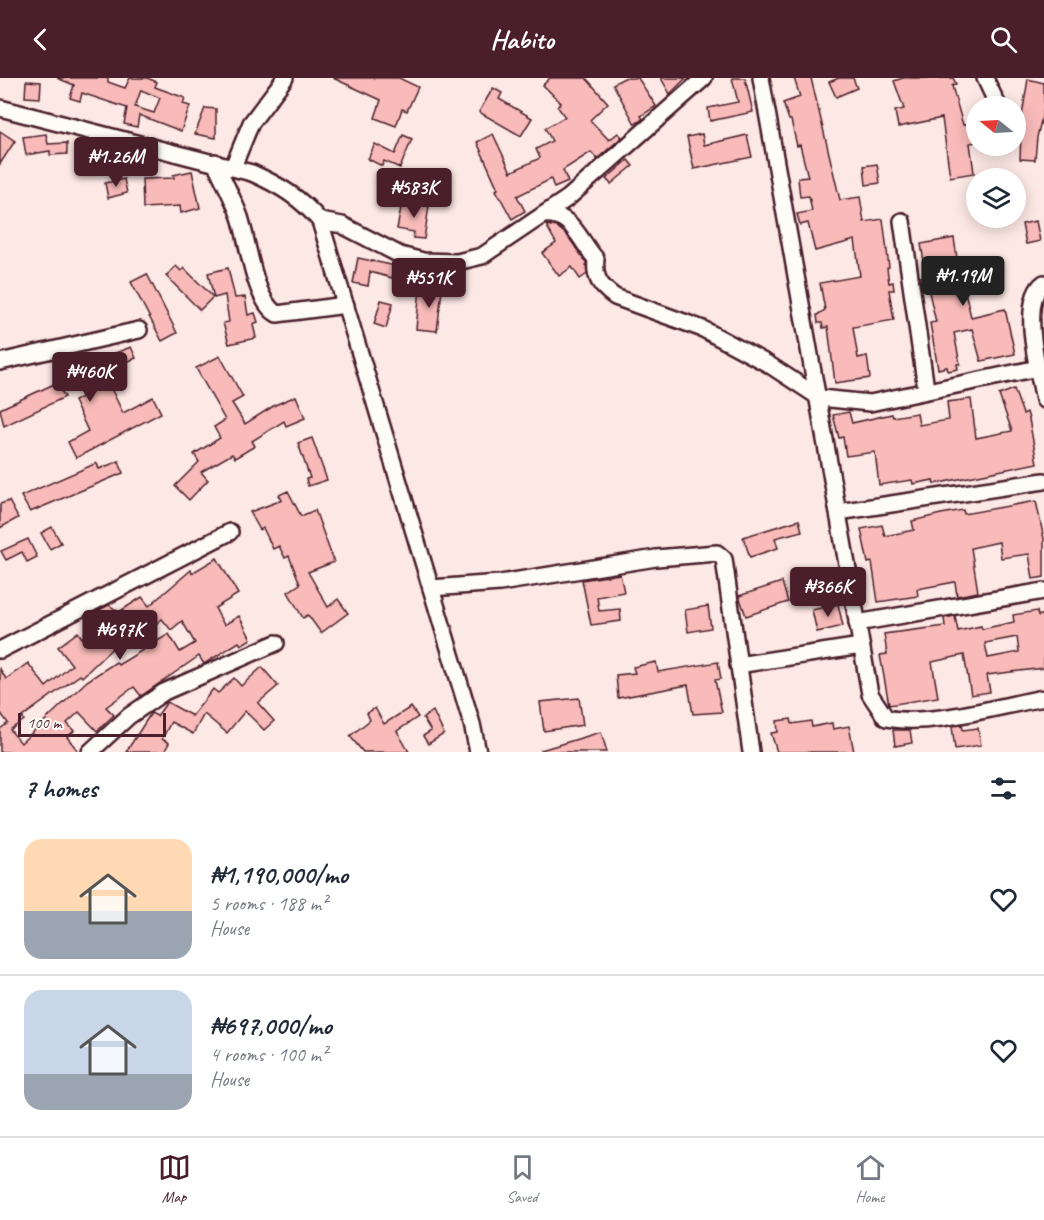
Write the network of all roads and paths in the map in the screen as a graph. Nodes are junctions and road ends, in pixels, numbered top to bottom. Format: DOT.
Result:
graph roads {
  1 [pos="285,78"];
  2 [pos="704,78"];
  3 [pos="761,78"];
  4 [pos="985,78"];
  5 [pos="993,96"];
  6 [pos="0,108"];
  7 [pos="216,162"];
  8 [pos="233,167"];
  9 [pos="543,214"];
  10 [pos="320,221"];
  11 [pos="902,221"];
  12 [pos="342,225"];
  13 [pos="328,244"];
  14 [pos="1044,283"];
  15 [pos="346,305"];
  16 [pos="139,330"];
  17 [pos="0,362"];
  18 [pos="1038,368"];
  19 [pos="926,389"];
  20 [pos="820,398"];
  21 [pos="1044,400"];
  22 [pos="1044,481"];
  23 [pos="838,512"];
  24 [pos="230,532"];
  25 [pos="431,588"];
  26 [pos="1044,591"];
  27 [pos="857,623"];
  28 [pos="276,643"];
  29 [pos="861,646"];
  30 [pos="0,650"];
  31 [pos="738,665"];
  32 [pos="1044,698"];
  33 [pos="90,752"];
  34 [pos="478,752"];
  35 [pos="751,752"];
  1 -- 8 [label="street"];
  2 -- 9 [label="street"];
  3 -- 20 [label="street"];
  4 -- 5 [label="street"];
  6 -- 7 [label="street"];
  7 -- 8 [label="street"];
  7 -- 15 [label="street"];
  8 -- 10 [label="street"];
  9 -- 12 [label="street"];
  9 -- 20 [label="street"];
  10 -- 12 [label="street"];
  10 -- 13 [label="street"];
  11 -- 19 [label="street"];
  12 -- 13 [label="street"];
  13 -- 15 [label="street"];
  14 -- 18 [label="street"];
  15 -- 25 [label="street"];
  16 -- 17 [label="street"];
  18 -- 19 [label="street"];
  18 -- 21 [label="street"];
  19 -- 20 [label="street"];
  20 -- 23 [label="street"];
  22 -- 23 [label="street"];
  23 -- 27 [label="street"];
  24 -- 30 [label="street"];
  25 -- 31 [label="street"];
  25 -- 34 [label="street"];
  26 -- 27 [label="street"];
  27 -- 29 [label="street"];
  28 -- 33 [label="street"];
  29 -- 31 [label="street"];
  29 -- 32 [label="street"];
  31 -- 35 [label="street"];
}
